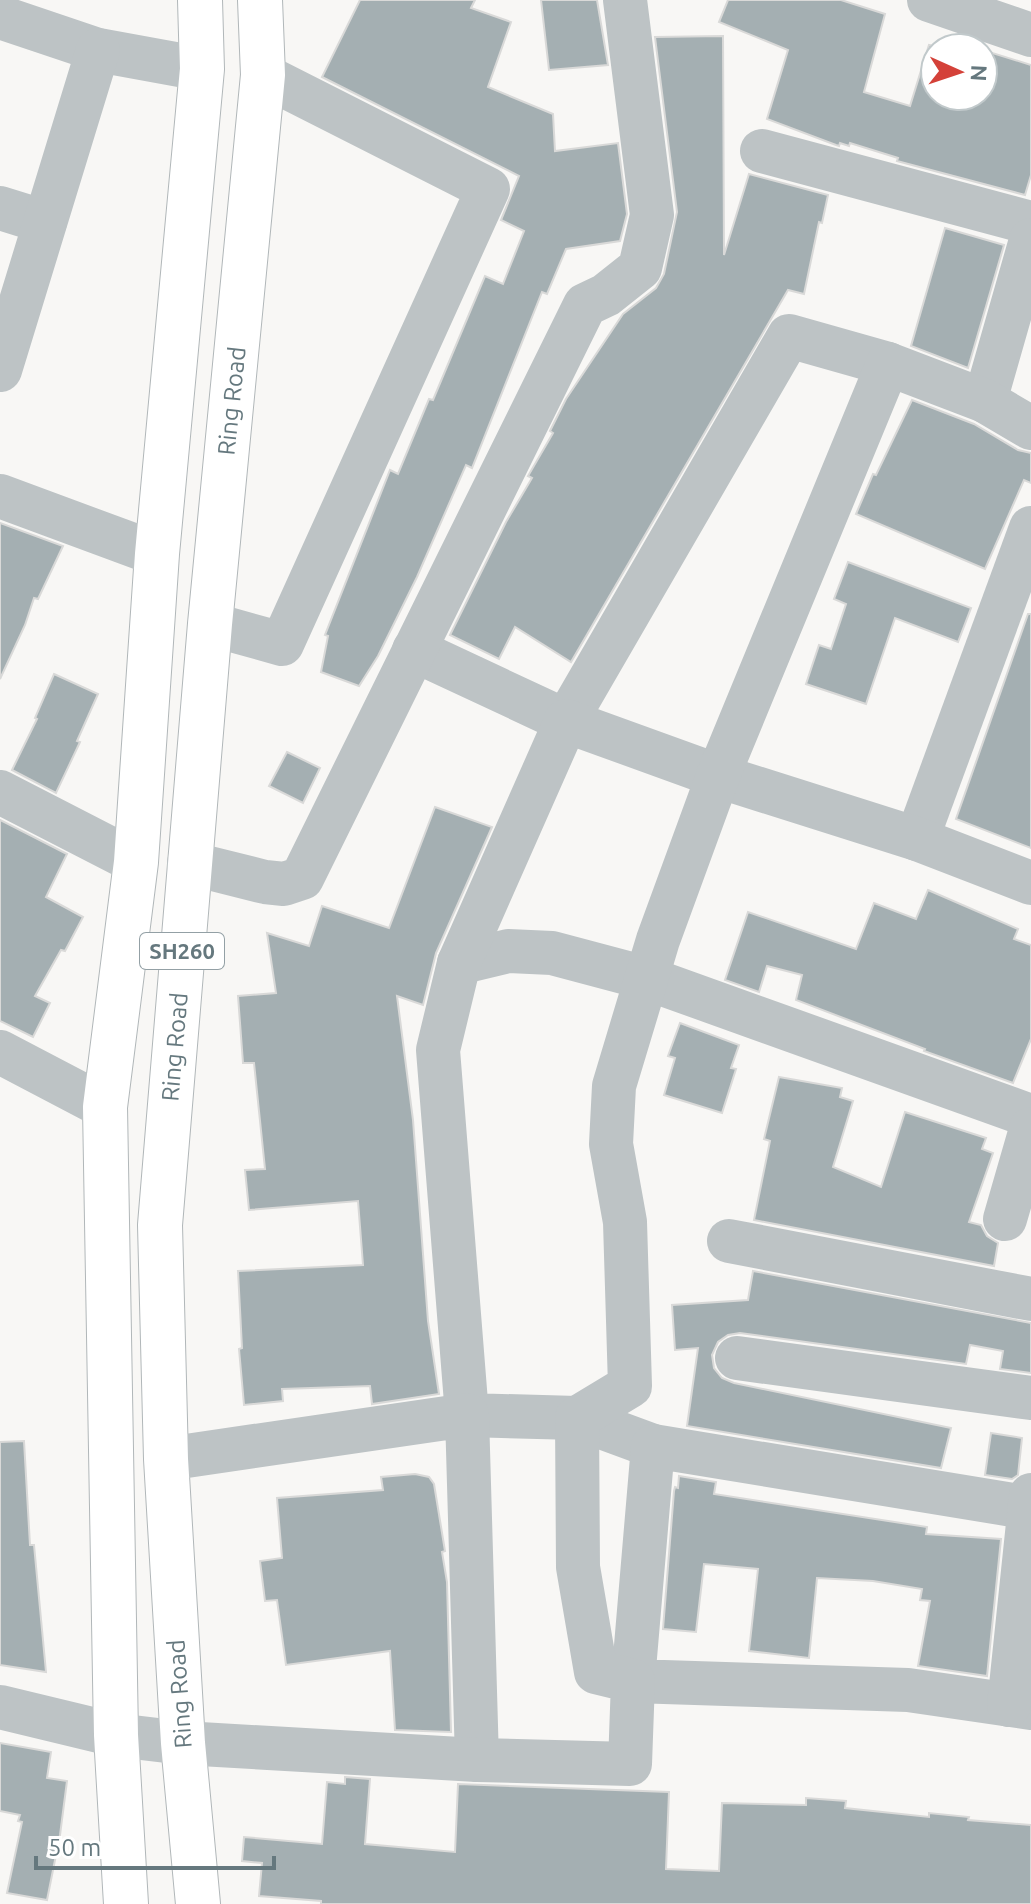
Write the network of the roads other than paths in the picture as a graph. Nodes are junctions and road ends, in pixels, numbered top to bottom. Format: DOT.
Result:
graph roads {
  1 [pos="200,0"];
  2 [pos="260,0"];
  3 [pos="625,0"];
  4 [pos="929,0"];
  5 [pos="0,17"];
  6 [pos="1031,35"];
  7 [pos="98,50"];
  8 [pos="202,69"];
  9 [pos="263,75"];
  10 [pos="762,151"];
  11 [pos="0,208"];
  12 [pos="45,222"];
  13 [pos="1031,223"];
  14 [pos="1031,240"];
  15 [pos="888,364"];
  16 [pos="0,370"];
  17 [pos="985,401"];
  18 [pos="1031,428"];
  19 [pos="0,496"];
  20 [pos="1031,528"];
  21 [pos="157,554"];
  22 [pos="210,624"];
  23 [pos="414,650"];
  24 [pos="566,721"];
  25 [pos="718,776"];
  26 [pos="0,792"];
  27 [pos="917,839"];
  28 [pos="136,862"];
  29 [pos="189,863"];
  30 [pos="1031,883"];
  31 [pos="459,963"];
  32 [pos="646,978"];
  33 [pos="0,1052"];
  34 [pos="105,1107"];
  35 [pos="1031,1116"];
  36 [pos="1031,1129"];
  37 [pos="1005,1219"];
  38 [pos="729,1241"];
  39 [pos="1031,1299"];
  40 [pos="737,1358"];
  41 [pos="1031,1398"];
  42 [pos="467,1415"];
  43 [pos="577,1418"];
  44 [pos="653,1446"];
  45 [pos="166,1459"];
  46 [pos="1030,1503"];
  47 [pos="633,1681"];
  48 [pos="1020,1706"];
  49 [pos="0,1707"];
  50 [pos="116,1735"];
  51 [pos="183,1743"];
  52 [pos="477,1760"];
  53 [pos="126,1904"];
  54 [pos="198,1904"];
  1 -- 8 [label="highway, SH260"];
  2 -- 9 [label="highway, Ring Road / SH260"];
  3 -- 23 [label="street"];
  4 -- 6 [label="street"];
  5 -- 7 [label="street"];
  7 -- 8 [label="street"];
  7 -- 12 [label="street"];
  8 -- 21 [label="highway, SH260"];
  9 -- 22 [label="highway, Ring Road / SH260"];
  9 -- 22 [label="street"];
  10 -- 13 [label="street"];
  11 -- 12 [label="street"];
  12 -- 16 [label="street"];
  14 -- 17 [label="street"];
  15 -- 17 [label="street"];
  15 -- 24 [label="street"];
  15 -- 25 [label="street"];
  17 -- 18 [label="street"];
  19 -- 21 [label="street"];
  20 -- 27 [label="street"];
  21 -- 28 [label="highway, SH260"];
  22 -- 29 [label="highway, Ring Road / SH260"];
  23 -- 24 [label="street"];
  23 -- 29 [label="street"];
  24 -- 25 [label="street"];
  24 -- 31 [label="street"];
  25 -- 27 [label="street"];
  25 -- 32 [label="street"];
  26 -- 28 [label="street"];
  27 -- 30 [label="street"];
  28 -- 34 [label="highway, SH260"];
  29 -- 45 [label="highway, Ring Road / SH260"];
  31 -- 32 [label="street"];
  31 -- 42 [label="street"];
  32 -- 35 [label="street"];
  32 -- 43 [label="street"];
  33 -- 34 [label="street"];
  34 -- 50 [label="highway, SH260"];
  36 -- 37 [label="street"];
  38 -- 39 [label="street"];
  40 -- 41 [label="street"];
  42 -- 43 [label="street"];
  42 -- 45 [label="street"];
  42 -- 52 [label="street"];
  43 -- 44 [label="street"];
  43 -- 47 [label="street"];
  44 -- 46 [label="street"];
  44 -- 47 [label="street"];
  45 -- 51 [label="highway, Ring Road / SH260"];
  46 -- 48 [label="street"];
  47 -- 48 [label="street"];
  47 -- 52 [label="street"];
  49 -- 50 [label="street"];
  50 -- 51 [label="street"];
  50 -- 53 [label="highway, SH260"];
  51 -- 52 [label="street"];
  51 -- 54 [label="highway, Ring Road / SH260"];
}
